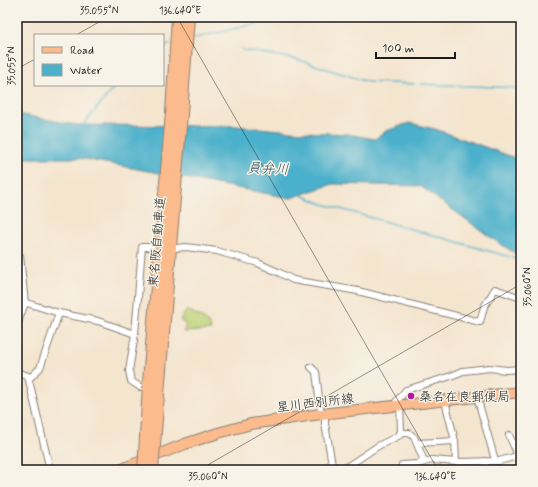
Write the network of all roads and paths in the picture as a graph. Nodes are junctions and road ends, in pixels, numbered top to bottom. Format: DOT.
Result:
graph roads {
  1 [pos="183,19"];
  2 [pos="152,247"];
  3 [pos="176,248"];
  4 [pos="20,256"];
  5 [pos="521,298"];
  6 [pos="17,300"];
  7 [pos="25,303"];
  8 [pos="59,313"];
  9 [pos="17,325"];
  10 [pos="135,334"];
  11 [pos="311,367"];
  12 [pos="155,368"];
  13 [pos="521,369"];
  14 [pos="17,372"];
  15 [pos="28,376"];
  16 [pos="140,387"];
  17 [pos="521,392"];
  18 [pos="477,397"];
  19 [pos="445,401"];
  20 [pos="398,406"];
  21 [pos="323,414"];
  22 [pos="400,433"];
  23 [pos="509,435"];
  24 [pos="455,441"];
  25 [pos="417,444"];
  26 [pos="519,456"];
  27 [pos="495,460"];
  28 [pos="424,461"];
  29 [pos="484,461"];
  30 [pos="456,462"];
  31 [pos="138,468"];
  32 [pos="50,470"];
  33 [pos="119,470"];
  34 [pos="152,470"];
  35 [pos="333,470"];
  36 [pos="342,470"];
  37 [pos="402,470"];
  38 [pos="486,470"];
  1 -- 12 [label="highway, 東名阪自動車道"];
  2 -- 10 [label="street"];
  3 -- 5 [label="street"];
  4 -- 7 [label="street"];
  6 -- 7 [label="street"];
  7 -- 8 [label="street"];
  7 -- 9 [label="street"];
  8 -- 10 [label="street"];
  8 -- 15 [label="street"];
  10 -- 16 [label="street"];
  11 -- 21 [label="street"];
  12 -- 31 [label="highway, 東名阪自動車道, bridge"];
  12 -- 34 [label="highway, 東名阪自動車道, bridge"];
  13 -- 20 [label="street"];
  14 -- 15 [label="street"];
  15 -- 32 [label="street"];
  17 -- 18 [label="main road, 星川西別所線"];
  18 -- 19 [label="main road, 星川西別所線"];
  18 -- 27 [label="street"];
  19 -- 20 [label="main road, 星川西別所線"];
  19 -- 24 [label="street"];
  20 -- 21 [label="main road, 星川西別所線"];
  20 -- 22 [label="street"];
  21 -- 31 [label="main road, 星川西別所線"];
  21 -- 35 [label="street"];
  22 -- 25 [label="street"];
  22 -- 36 [label="street"];
  23 -- 26 [label="street"];
  24 -- 25 [label="street"];
  24 -- 30 [label="street"];
  25 -- 28 [label="street"];
  26 -- 27 [label="street"];
  27 -- 29 [label="street"];
  28 -- 30 [label="street"];
  28 -- 37 [label="street"];
  29 -- 30 [label="street"];
  29 -- 38 [label="street"];
  31 -- 33 [label="main road, 星川西別所線"];
}
